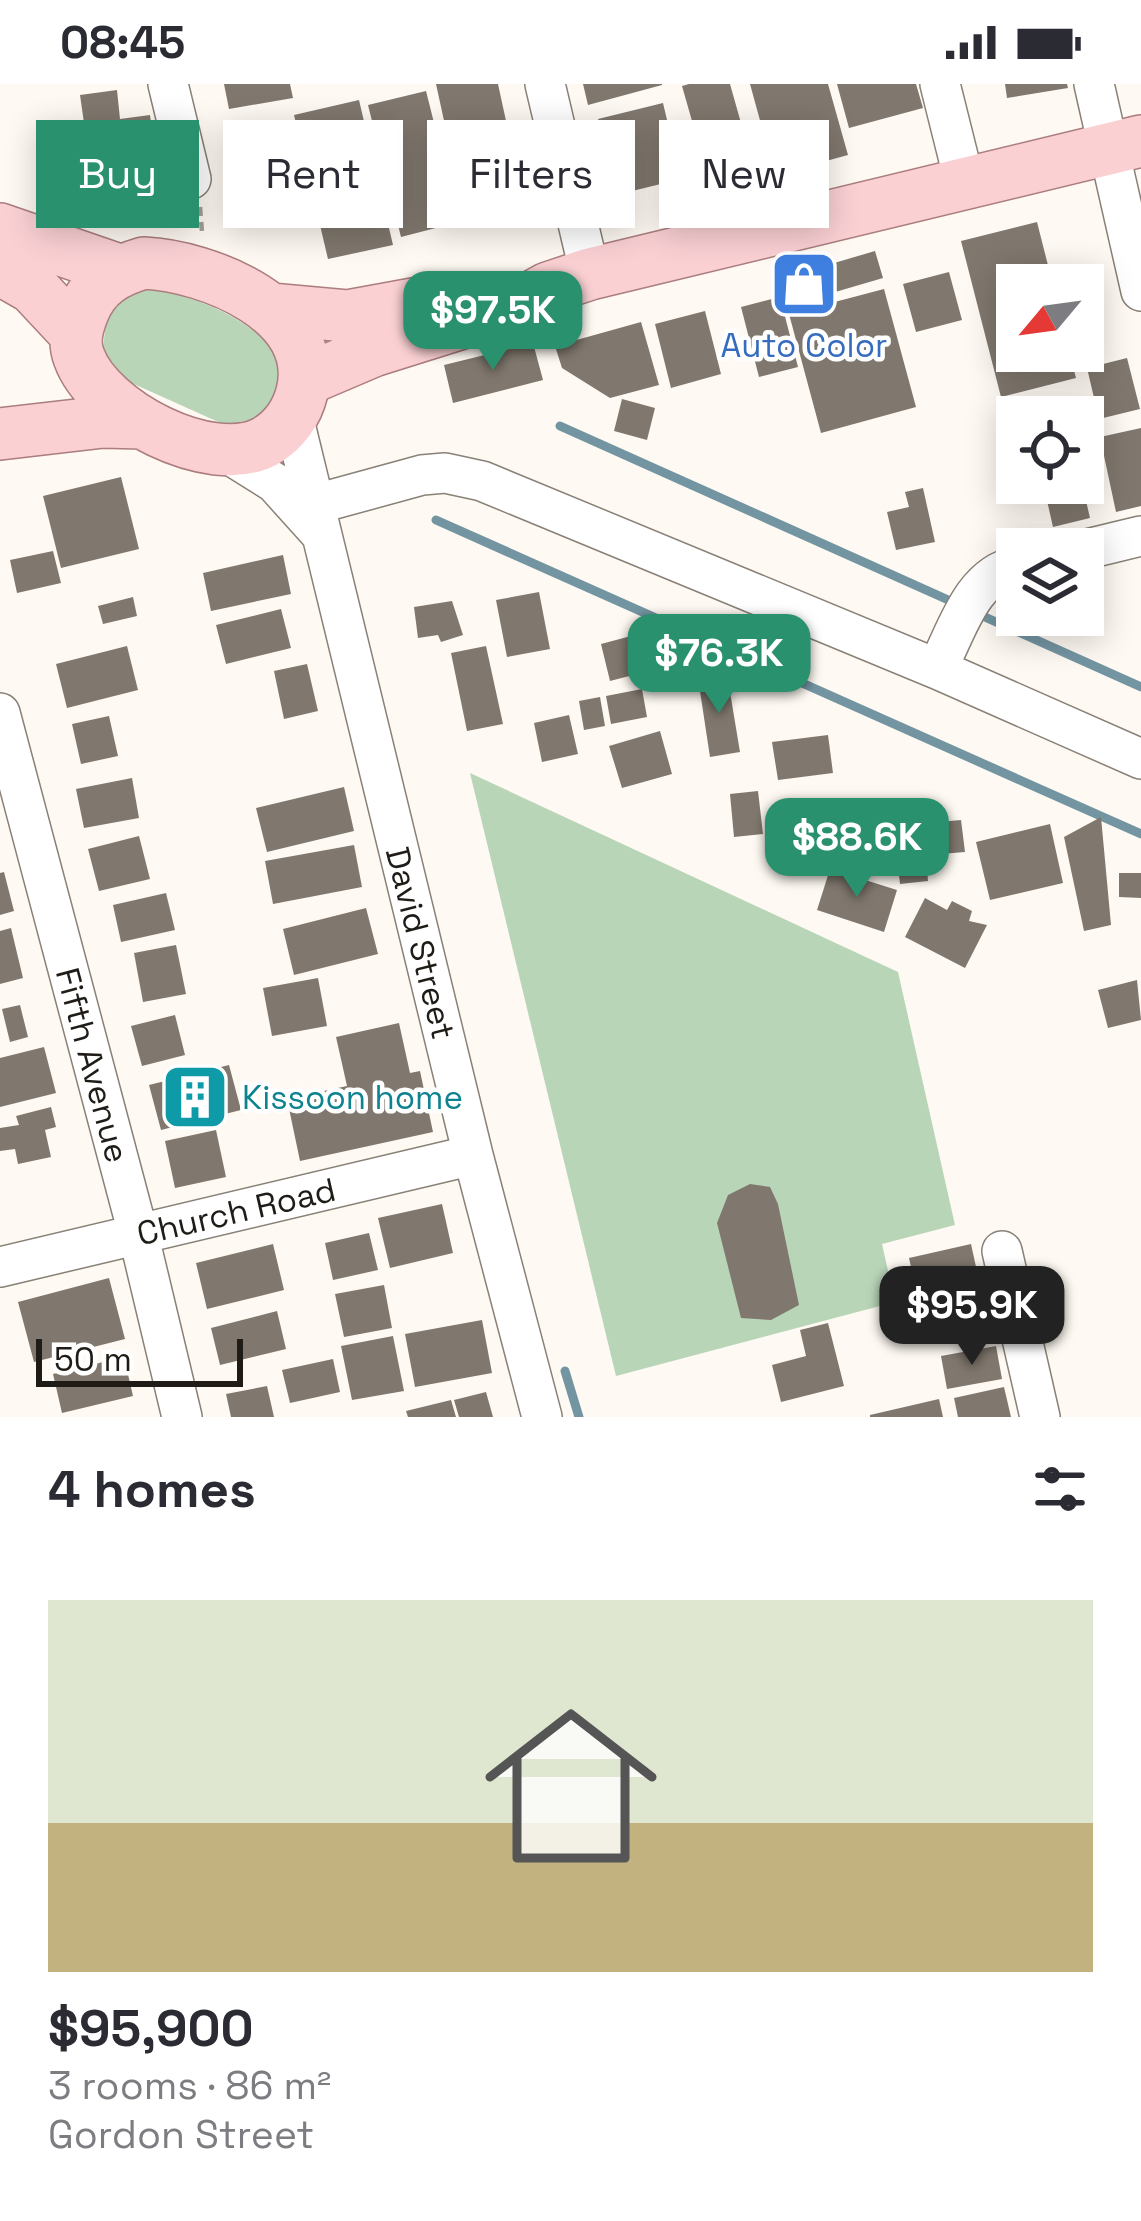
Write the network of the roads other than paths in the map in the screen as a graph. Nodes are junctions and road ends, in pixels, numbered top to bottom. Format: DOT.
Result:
graph roads {
  1 [pos="168,84"];
  2 [pos="545,84"];
  3 [pos="940,84"];
  4 [pos="1094,84"];
  5 [pos="177,120"];
  6 [pos="1126,145"];
  7 [pos="964,184"];
  8 [pos="0,229"];
  9 [pos="0,269"];
  10 [pos="119,270"];
  11 [pos="569,281"];
  12 [pos="1141,291"];
  13 [pos="270,309"];
  14 [pos="77,346"];
  15 [pos="299,398"];
  16 [pos="142,423"];
  17 [pos="2,434"];
  18 [pos="224,451"];
  19 [pos="319,521"];
  20 [pos="1141,536"];
  21 [pos="1104,545"];
  22 [pos="996,572"];
  23 [pos="938,669"];
  24 [pos="0,713"];
  25 [pos="1141,759"];
  26 [pos="473,1155"];
  27 [pos="138,1233"];
  28 [pos="1002,1251"];
  29 [pos="0,1268"];
  30 [pos="182,1417"];
  31 [pos="542,1417"];
  32 [pos="1040,1417"];
  1 -- 5 [label="street"];
  2 -- 11 [label="street"];
  3 -- 7 [label="street"];
  4 -- 6 [label="street"];
  6 -- 7 [label="main road"];
  6 -- 12 [label="street"];
  7 -- 11 [label="main road"];
  8 -- 10 [label="main road"];
  9 -- 14 [label="main road"];
  10 -- 13 [label="main road"];
  10 -- 14 [label="main road"];
  11 -- 13 [label="main road"];
  11 -- 15 [label="main road"];
  13 -- 15 [label="main road"];
  14 -- 16 [label="main road"];
  14 -- 17 [label="main road"];
  15 -- 18 [label="main road"];
  15 -- 19 [label="street, David Street"];
  16 -- 17 [label="main road"];
  16 -- 18 [label="main road"];
  18 -- 19 [label="street, David Street"];
  19 -- 23 [label="street"];
  19 -- 26 [label="street, David Street"];
  20 -- 21 [label="street"];
  22 -- 23 [label="street"];
  23 -- 25 [label="street"];
  24 -- 27 [label="street, Fifth Avenue"];
  26 -- 27 [label="street, Church Road"];
  26 -- 31 [label="street, David Street"];
  27 -- 29 [label="street, Church Road"];
  27 -- 30 [label="street, Fifth Avenue"];
  28 -- 32 [label="street"];
}
